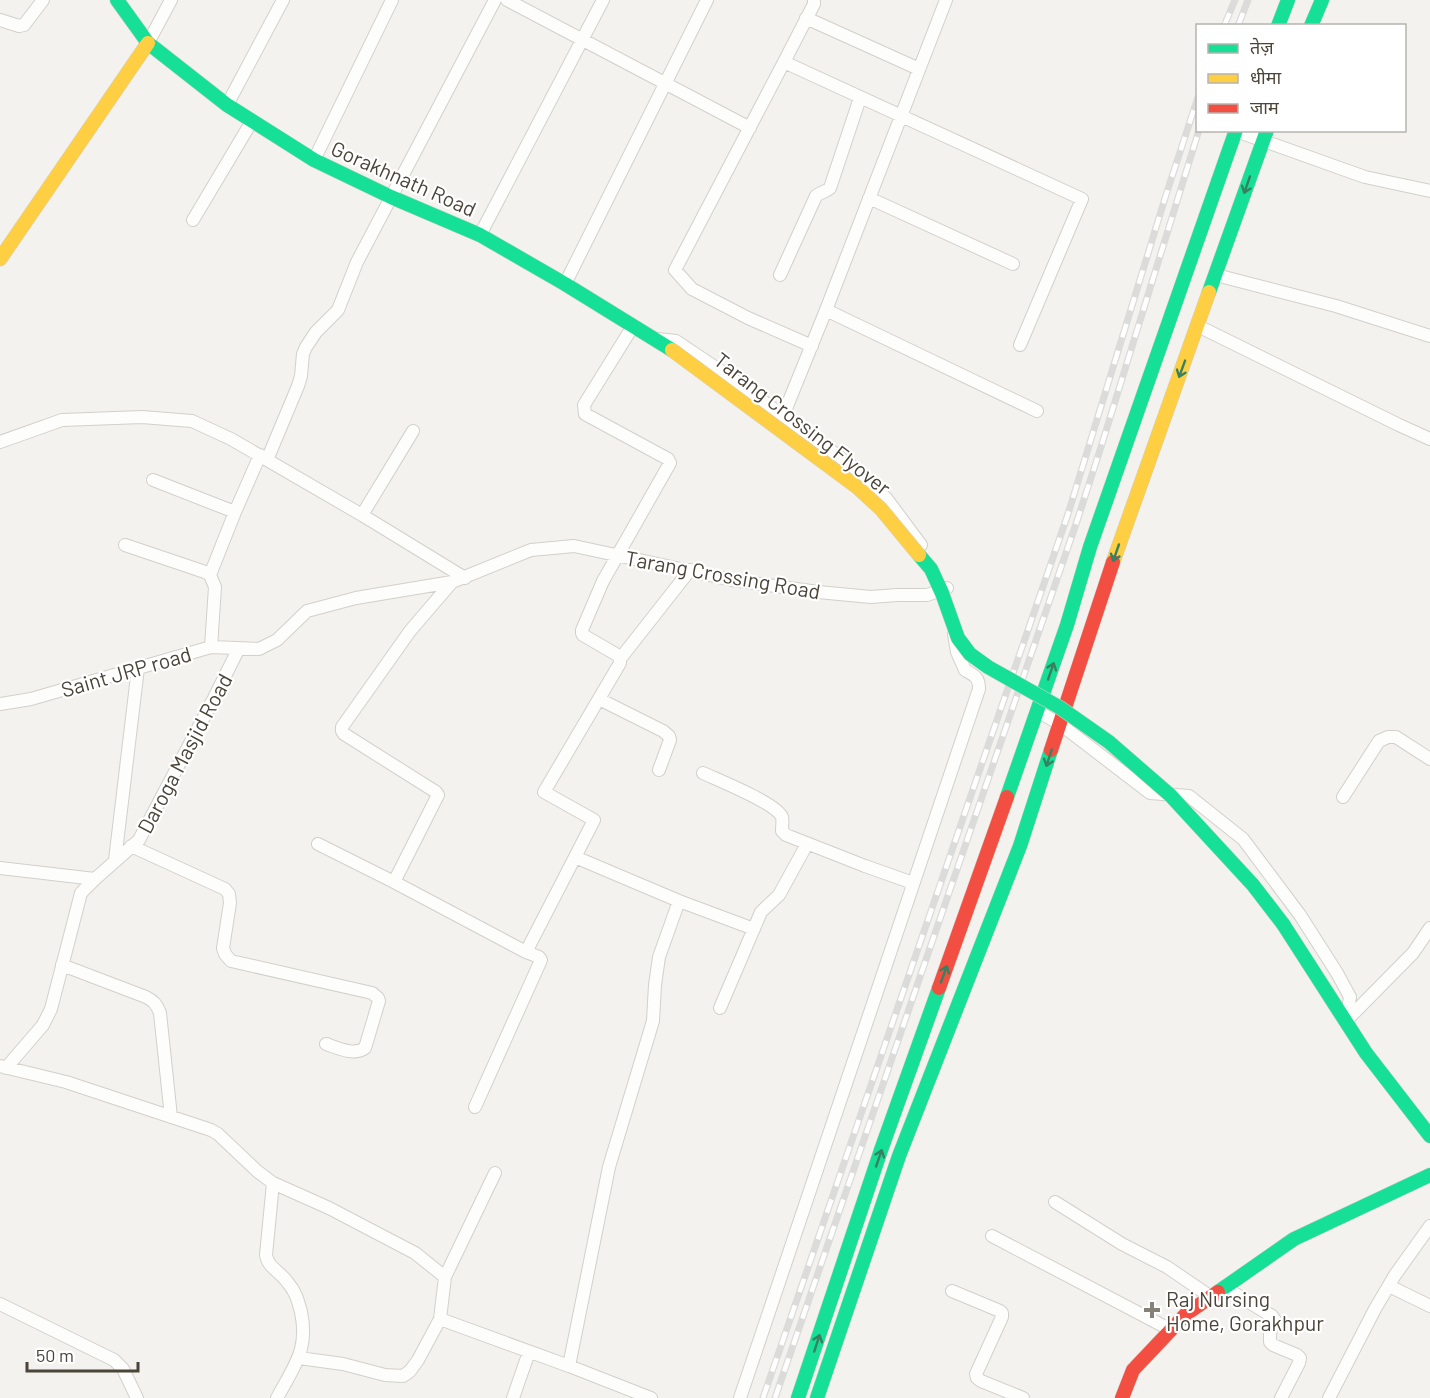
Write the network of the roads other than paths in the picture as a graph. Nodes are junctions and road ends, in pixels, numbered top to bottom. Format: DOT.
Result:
graph roads {
  1 [pos="43,0"];
  2 [pos="117,0"];
  3 [pos="171,0"];
  4 [pos="282,0"];
  5 [pos="392,0"];
  6 [pos="495,0"];
  7 [pos="507,0"];
  8 [pos="603,0"];
  9 [pos="707,0"];
  10 [pos="814,0"];
  11 [pos="946,0"];
  12 [pos="1288,0"];
  13 [pos="1322,0"];
  14 [pos="806,18"];
  15 [pos="0,20"];
  16 [pos="1279,24"];
  17 [pos="1312,24"];
  18 [pos="582,40"];
  19 [pos="148,43"];
  20 [pos="784,62"];
  21 [pos="919,69"];
  22 [pos="665,83"];
  23 [pos="860,98"];
  24 [pos="227,105"];
  25 [pos="901,116"];
  26 [pos="252,121"];
  27 [pos="750,128"];
  28 [pos="1236,132"];
  29 [pos="1242,132"];
  30 [pos="1265,136"];
  31 [pos="314,160"];
  32 [pos="1430,191"];
  33 [pos="391,197"];
  34 [pos="869,198"];
  35 [pos="193,220"];
  36 [pos="480,235"];
  37 [pos="0,259"];
  38 [pos="1012,264"];
  39 [pos="780,275"];
  40 [pos="1216,275"];
  41 [pos="565,284"];
  42 [pos="826,310"];
  43 [pos="633,326"];
  44 [pos="1198,326"];
  45 [pos="1430,336"];
  46 [pos="652,338"];
  47 [pos="1020,345"];
  48 [pos="812,346"];
  49 [pos="1037,411"];
  50 [pos="783,416"];
  51 [pos="413,431"];
  52 [pos="1430,439"];
  53 [pos="0,442"];
  54 [pos="264,458"];
  55 [pos="153,480"];
  56 [pos="235,512"];
  57 [pos="362,515"];
  58 [pos="125,545"];
  59 [pos="618,554"];
  60 [pos="690,570"];
  61 [pos="210,575"];
  62 [pos="465,578"];
  63 [pos="452,582"];
  64 [pos="946,587"];
  65 [pos="211,647"];
  66 [pos="239,648"];
  67 [pos="621,659"];
  68 [pos="138,668"];
  69 [pos="599,699"];
  70 [pos="0,705"];
  71 [pos="1037,711"];
  72 [pos="1060,724"];
  73 [pos="1430,759"];
  74 [pos="659,771"];
  75 [pos="703,773"];
  76 [pos="1343,797"];
  77 [pos="318,844"];
  78 [pos="807,844"];
  79 [pos="131,846"];
  80 [pos="575,857"];
  81 [pos="115,860"];
  82 [pos="0,868"];
  83 [pos="94,879"];
  84 [pos="394,882"];
  85 [pos="913,883"];
  86 [pos="679,901"];
  87 [pos="754,928"];
  88 [pos="1430,928"];
  89 [pos="526,952"];
  90 [pos="62,965"];
  91 [pos="720,1008"];
  92 [pos="1346,1021"];
  93 [pos="326,1044"];
  94 [pos="3,1067"];
  95 [pos="475,1107"];
  96 [pos="171,1116"];
  97 [pos="1430,1136"];
  98 [pos="495,1173"];
  99 [pos="1430,1175"];
  100 [pos="273,1183"];
  101 [pos="1055,1202"];
  102 [pos="1430,1226"];
  103 [pos="992,1236"];
  104 [pos="445,1277"];
  105 [pos="1389,1286"];
  106 [pos="1224,1287"];
  107 [pos="952,1291"];
  108 [pos="1211,1297"];
  109 [pos="0,1304"];
  110 [pos="1430,1306"];
  111 [pos="440,1318"];
  112 [pos="1171,1330"];
  113 [pos="529,1352"];
  114 [pos="299,1358"];
  115 [pos="568,1366"];
  116 [pos="1123,1397"];
  117 [pos="137,1398"];
  118 [pos="277,1398"];
  119 [pos="513,1398"];
  120 [pos="651,1398"];
  121 [pos="740,1398"];
  122 [pos="798,1398"];
  123 [pos="817,1398"];
  124 [pos="1023,1398"];
  125 [pos="1281,1398"];
  126 [pos="1329,1398"];
  1 -- 15 [label="street"];
  2 -- 19 [label="main road, Gorakhnath Road"];
  3 -- 19 [label="street"];
  4 -- 24 [label="street"];
  5 -- 31 [label="street"];
  6 -- 33 [label="street"];
  7 -- 18 [label="street"];
  8 -- 18 [label="street"];
  9 -- 22 [label="street"];
  10 -- 14 [label="street"];
  11 -- 21 [label="street"];
  12 -- 16 [label="main road"];
  13 -- 17 [label="main road"];
  14 -- 20 [label="street"];
  14 -- 21 [label="street"];
  18 -- 22 [label="street"];
  18 -- 36 [label="street"];
  19 -- 24 [label="main road, Gorakhnath Road"];
  19 -- 37 [label="main road"];
  20 -- 23 [label="street"];
  20 -- 27 [label="street"];
  21 -- 25 [label="street"];
  22 -- 27 [label="street"];
  22 -- 41 [label="street"];
  23 -- 25 [label="street"];
  23 -- 39 [label="street"];
  24 -- 26 [label="main road, Gorakhnath Road"];
  25 -- 34 [label="street"];
  25 -- 47 [label="street"];
  26 -- 31 [label="main road, Gorakhnath Road"];
  26 -- 35 [label="street"];
  27 -- 48 [label="street"];
  71 -- 28 [label="main road, one-way"];
  29 -- 30 [label="street"];
  30 -- 32 [label="street"];
  30 -- 40 [label="main road, one-way"];
  31 -- 33 [label="main road, Gorakhnath Road"];
  33 -- 36 [label="main road, Gorakhnath Road"];
  33 -- 54 [label="street"];
  34 -- 38 [label="street"];
  34 -- 42 [label="street"];
  36 -- 41 [label="main road, Gorakhnath Road"];
  40 -- 44 [label="main road"];
  40 -- 45 [label="street"];
  41 -- 43 [label="main road, Gorakhnath Road"];
  42 -- 48 [label="street"];
  42 -- 49 [label="street"];
  43 -- 46 [label="main road, Gorakhnath Road"];
  43 -- 59 [label="street"];
  44 -- 52 [label="street"];
  44 -- 72 [label="main road, one-way"];
  46 -- 50 [label="street"];
  46 -- 92 [label="main road, Tarang Crossing Flyover, bridge"];
  48 -- 50 [label="street"];
  50 -- 64 [label="street"];
  51 -- 57 [label="street"];
  53 -- 54 [label="street"];
  54 -- 56 [label="street"];
  54 -- 57 [label="street"];
  55 -- 56 [label="street"];
  56 -- 61 [label="street"];
  57 -- 62 [label="street"];
  58 -- 61 [label="street"];
  59 -- 60 [label="street, Tarang Crossing Road"];
  59 -- 62 [label="street, Tarang Crossing Road"];
  59 -- 67 [label="street"];
  60 -- 64 [label="street, Tarang Crossing Road"];
  60 -- 67 [label="street"];
  61 -- 65 [label="street"];
  62 -- 63 [label="street, Tarang Crossing Road"];
  63 -- 66 [label="street, Saint JRP road"];
  63 -- 84 [label="street"];
  64 -- 85 [label="street"];
  65 -- 66 [label="street, Saint JRP road"];
  65 -- 68 [label="street, Saint JRP road"];
  66 -- 79 [label="street, Daroga Masjid Road"];
  67 -- 69 [label="street"];
  68 -- 70 [label="street, Saint JRP road"];
  68 -- 81 [label="street"];
  69 -- 74 [label="street"];
  69 -- 80 [label="street"];
  71 -- 72 [label="street"];
  122 -- 71 [label="main road, one-way"];
  72 -- 92 [label="street"];
  72 -- 123 [label="main road, one-way"];
  73 -- 76 [label="street"];
  75 -- 78 [label="street"];
  77 -- 84 [label="street"];
  78 -- 85 [label="street"];
  78 -- 87 [label="street"];
  79 -- 81 [label="street, Daroga Masjid Road"];
  79 -- 93 [label="street"];
  80 -- 86 [label="street"];
  80 -- 89 [label="street"];
  81 -- 83 [label="street, Daroga Masjid Road"];
  82 -- 83 [label="street"];
  83 -- 90 [label="street, Daroga Masjid Road"];
  84 -- 89 [label="street"];
  85 -- 121 [label="street"];
  86 -- 87 [label="street"];
  86 -- 115 [label="street"];
  87 -- 91 [label="street"];
  88 -- 92 [label="street"];
  89 -- 95 [label="street"];
  90 -- 94 [label="street, Daroga Masjid Road"];
  90 -- 96 [label="street"];
  92 -- 97 [label="main road, Tarang Crossing Flyover"];
  94 -- 96 [label="street"];
  96 -- 100 [label="street"];
  98 -- 104 [label="street"];
  99 -- 106 [label="main road"];
  100 -- 104 [label="street"];
  100 -- 114 [label="street"];
  101 -- 108 [label="street"];
  102 -- 105 [label="street"];
  103 -- 112 [label="street"];
  104 -- 111 [label="street"];
  105 -- 110 [label="street"];
  105 -- 126 [label="street"];
  106 -- 108 [label="main road"];
  106 -- 125 [label="street"];
  107 -- 124 [label="street"];
  108 -- 112 [label="main road"];
  109 -- 117 [label="street"];
  111 -- 113 [label="street"];
  111 -- 114 [label="street"];
  112 -- 116 [label="main road"];
  113 -- 115 [label="street"];
  113 -- 119 [label="street"];
  114 -- 118 [label="street"];
  115 -- 120 [label="street"];
}
